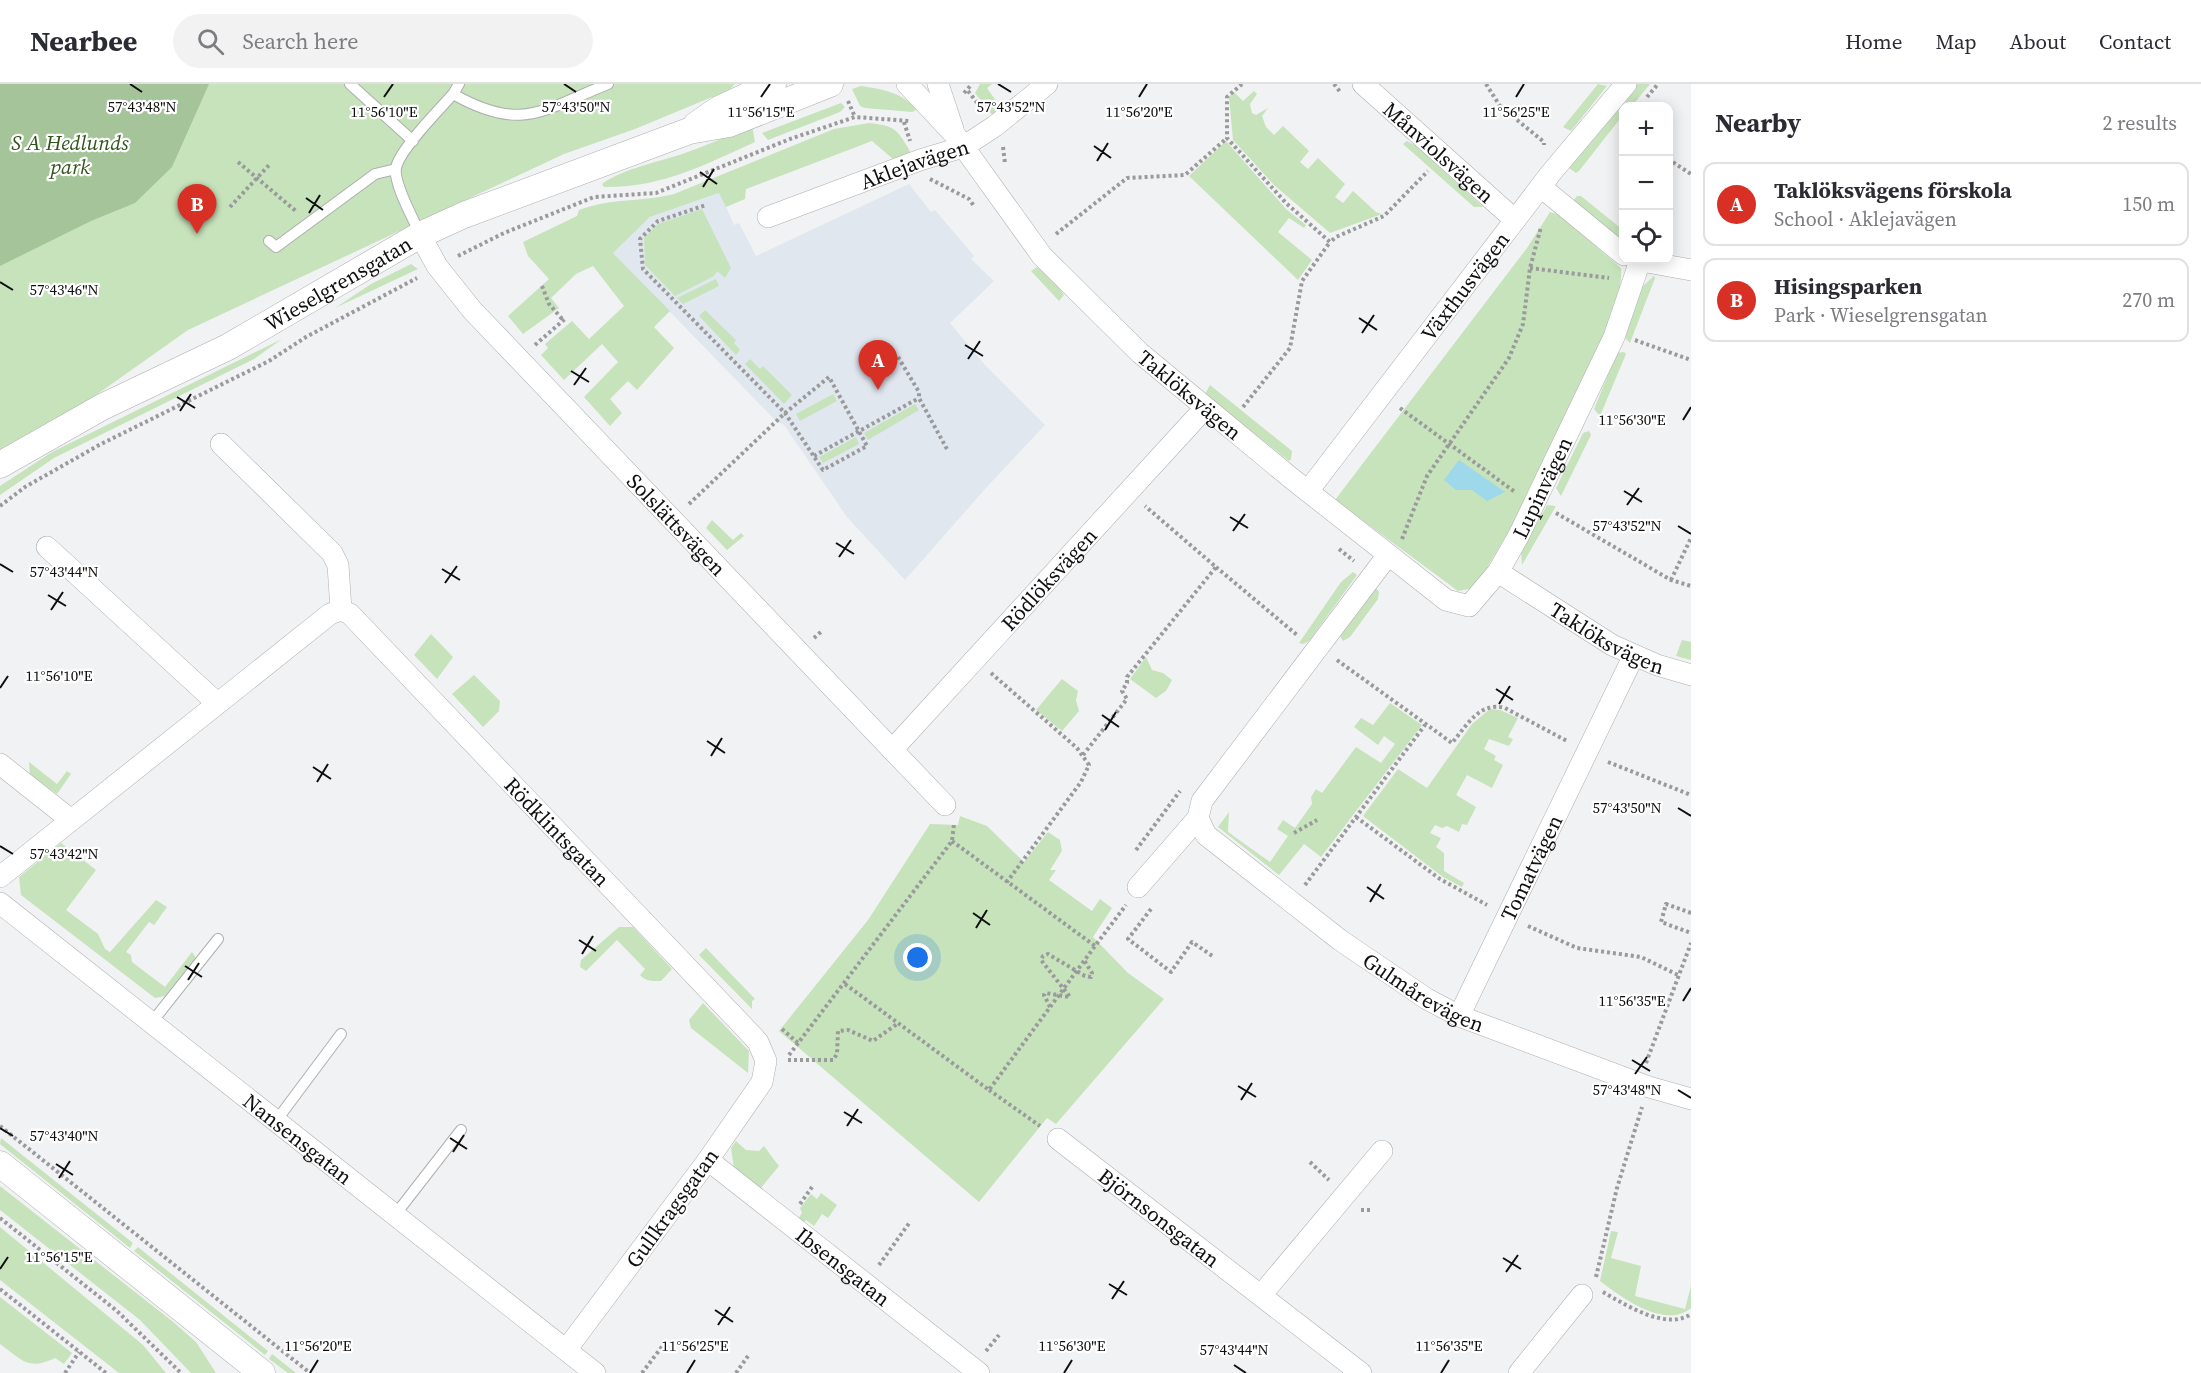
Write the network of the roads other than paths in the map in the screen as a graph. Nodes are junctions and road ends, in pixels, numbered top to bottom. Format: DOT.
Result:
graph roads {
  1 [pos="350,84"];
  2 [pos="459,84"];
  3 [pos="608,84"];
  4 [pos="773,84"];
  5 [pos="830,84"];
  6 [pos="907,84"];
  7 [pos="938,84"];
  8 [pos="1047,84"];
  9 [pos="1363,84"];
  10 [pos="1626,84"];
  11 [pos="453,94"];
  12 [pos="940,108"];
  13 [pos="689,131"];
  14 [pos="413,141"];
  15 [pos="959,141"];
  16 [pos="396,169"];
  17 [pos="1541,187"];
  18 [pos="768,218"];
  19 [pos="1515,220"];
  20 [pos="420,235"];
  21 [pos="270,241"];
  22 [pos="1619,248"];
  23 [pos="1633,264"];
  24 [pos="1662,264"];
  25 [pos="1691,270"];
  26 [pos="1205,408"];
  27 [pos="221,444"];
  28 [pos="0,465"];
  29 [pos="1308,491"];
  30 [pos="47,547"];
  31 [pos="1388,555"];
  32 [pos="1498,572"];
  33 [pos="1468,606"];
  34 [pos="340,610"];
  35 [pos="1634,655"];
  36 [pos="1691,675"];
  37 [pos="216,703"];
  38 [pos="892,750"];
  39 [pos="0,764"];
  40 [pos="945,805"];
  41 [pos="1198,818"];
  42 [pos="70,820"];
  43 [pos="0,877"];
  44 [pos="1138,887"];
  45 [pos="0,903"];
  46 [pos="218,939"];
  47 [pos="1459,1016"];
  48 [pos="152,1022"];
  49 [pos="341,1034"];
  50 [pos="766,1061"];
  51 [pos="1691,1099"];
  52 [pos="276,1121"];
  53 [pos="461,1130"];
  54 [pos="1058,1139"];
  55 [pos="1382,1151"];
  56 [pos="708,1160"];
  57 [pos="0,1164"];
  58 [pos="396,1215"];
  59 [pos="1262,1294"];
  60 [pos="1582,1295"];
  61 [pos="566,1350"];
  62 [pos="262,1373"];
  63 [pos="595,1373"];
  64 [pos="979,1373"];
  65 [pos="1361,1373"];
  66 [pos="1519,1373"];
  1 -- 14 [label="lane"];
  2 -- 11 [label="lane"];
  3 -- 11 [label="lane"];
  4 -- 13 [label="street, Wieselgrensgatan"];
  5 -- 13 [label="street, Wieselgrensgatan"];
  6 -- 12 [label="street, Taklöksvägen"];
  7 -- 12 [label="street, Taklöksvägen"];
  8 -- 15 [label="street, Aklejavägen"];
  9 -- 19 [label="street, Månviolsvägen"];
  10 -- 17 [label="street, Växthusvägen"];
  11 -- 14 [label="lane"];
  12 -- 15 [label="street, Taklöksvägen"];
  13 -- 20 [label="street, Wieselgrensgatan"];
  14 -- 16 [label="lane"];
  15 -- 18 [label="street, Aklejavägen"];
  15 -- 26 [label="street, Taklöksvägen"];
  16 -- 20 [label="lane"];
  16 -- 21 [label="lane"];
  17 -- 19 [label="street, Växthusvägen"];
  17 -- 22 [label="street"];
  19 -- 29 [label="street, Växthusvägen"];
  20 -- 28 [label="street, Wieselgrensgatan"];
  20 -- 38 [label="street, Solslättsvägen"];
  23 -- 32 [label="street, Lupinvägen"];
  24 -- 25 [label="street"];
  26 -- 29 [label="street, Taklöksvägen"];
  26 -- 38 [label="street, Rödlöksvägen"];
  27 -- 34 [label="street"];
  29 -- 31 [label="street, Taklöksvägen"];
  30 -- 37 [label="street"];
  31 -- 33 [label="street, Taklöksvägen"];
  31 -- 41 [label="street"];
  32 -- 33 [label="street, Lupinvägen"];
  32 -- 35 [label="street, Taklöksvägen"];
  34 -- 37 [label="street"];
  34 -- 50 [label="street, Rödklintsgatan"];
  35 -- 36 [label="street, Taklöksvägen"];
  35 -- 47 [label="street, Tomatvägen"];
  37 -- 42 [label="street"];
  38 -- 40 [label="street, Solslättsvägen"];
  39 -- 42 [label="street"];
  41 -- 44 [label="street"];
  41 -- 47 [label="street, Gulmårevägen"];
  42 -- 43 [label="street"];
  45 -- 48 [label="street, Nansensgatan"];
  46 -- 48 [label="lane"];
  47 -- 51 [label="street, Gulmårevägen"];
  48 -- 52 [label="street, Nansensgatan"];
  49 -- 52 [label="lane"];
  50 -- 56 [label="street, Gullkragsgatan"];
  52 -- 58 [label="street, Nansensgatan"];
  53 -- 58 [label="lane"];
  54 -- 59 [label="street, Björnsonsgatan"];
  55 -- 59 [label="street"];
  56 -- 61 [label="street, Gullkragsgatan"];
  56 -- 64 [label="street, Ibsensgatan"];
  57 -- 62 [label="street"];
  58 -- 61 [label="street, Nansensgatan"];
  59 -- 65 [label="street, Björnsonsgatan"];
  60 -- 66 [label="street"];
  61 -- 63 [label="street, Nansensgatan"];
}
